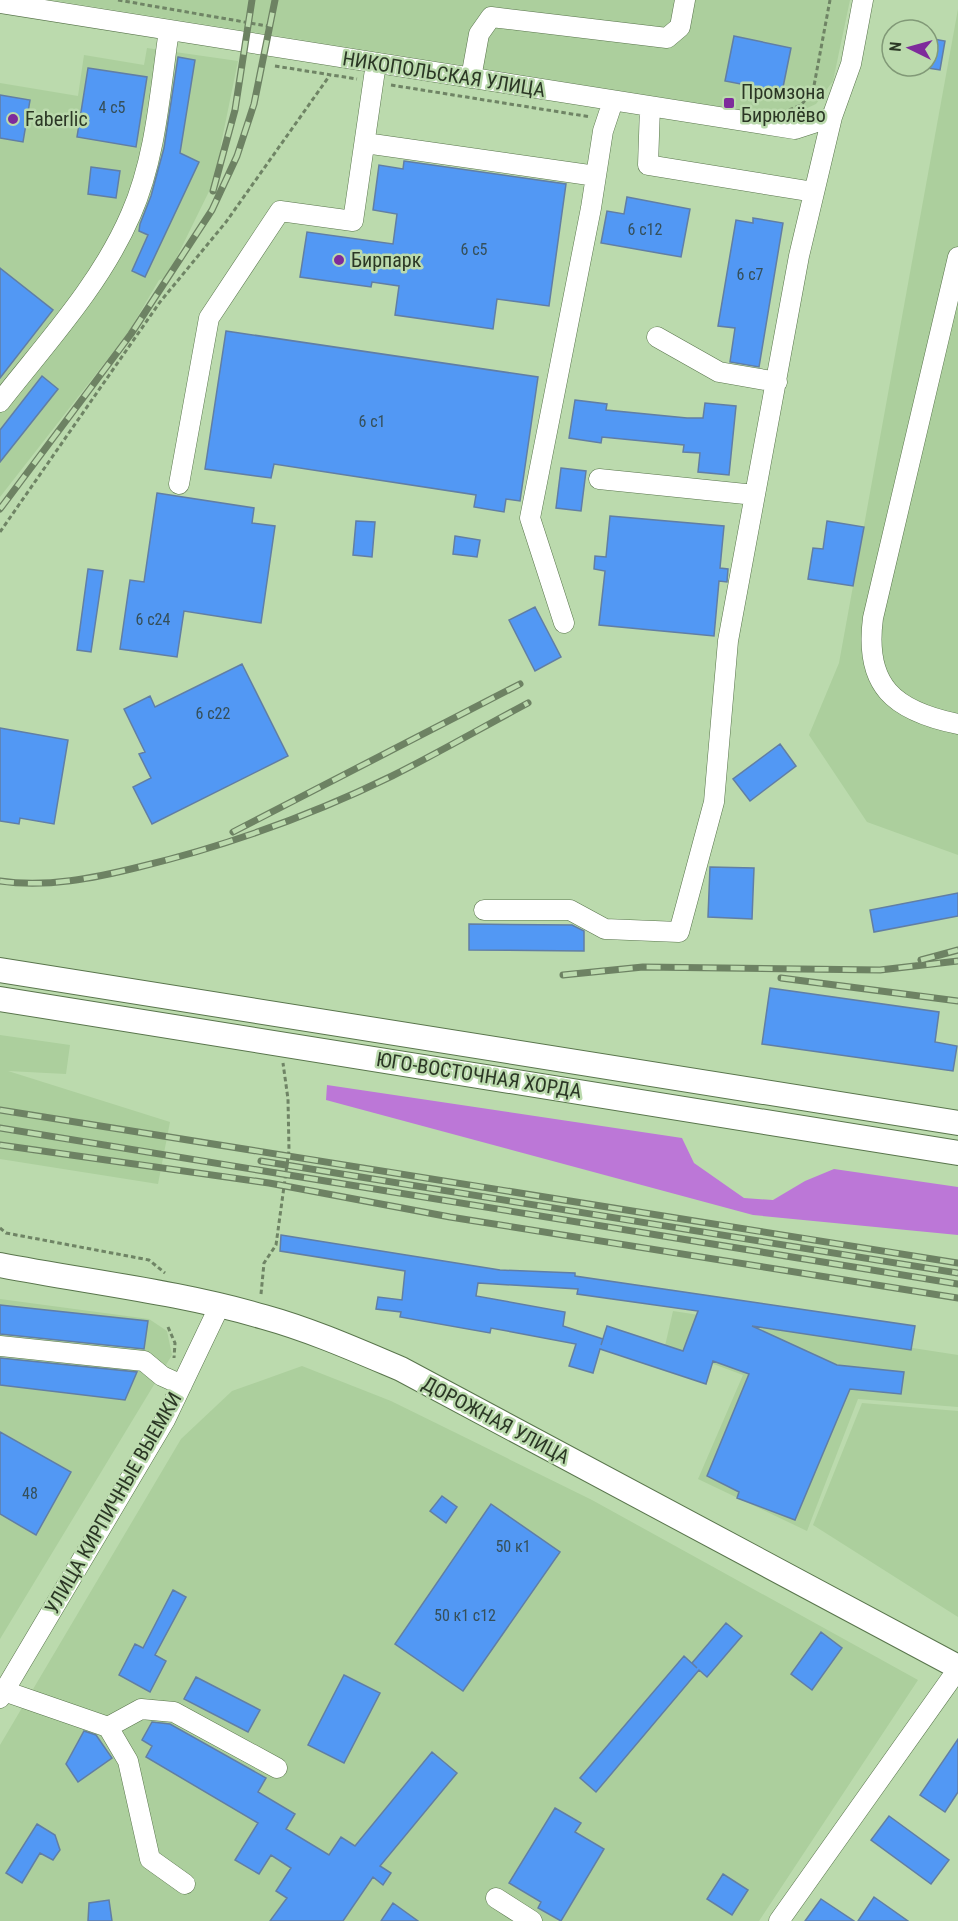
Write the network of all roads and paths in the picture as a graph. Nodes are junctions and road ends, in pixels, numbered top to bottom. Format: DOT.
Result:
graph roads {
  1 [pos="118,0"];
  2 [pos="685,0"];
  3 [pos="830,0"];
  4 [pos="863,0"];
  5 [pos="0,3"];
  6 [pos="281,29"];
  7 [pos="169,30"];
  8 [pos="273,65"];
  9 [pos="375,73"];
  10 [pos="330,75"];
  11 [pos="471,78"];
  12 [pos="650,107"];
  13 [pos="610,111"];
  14 [pos="785,111"];
  15 [pos="832,117"];
  16 [pos="365,143"];
  17 [pos="596,176"];
  18 [pos="814,192"];
  19 [pos="958,257"];
  20 [pos="657,337"];
  21 [pos="777,381"];
  22 [pos="0,402"];
  23 [pos="599,479"];
  24 [pos="178,484"];
  25 [pos="755,495"];
  26 [pos="0,531"];
  27 [pos="564,622"];
  28 [pos="958,724"];
  29 [pos="484,910"];
  30 [pos="0,970"];
  31 [pos="0,999"];
  32 [pos="281,1044"];
  33 [pos="958,1123"];
  34 [pos="958,1153"];
  35 [pos="0,1228"];
  36 [pos="0,1266"];
  37 [pos="165,1273"];
  38 [pos="261,1294"];
  39 [pos="220,1305"];
  40 [pos="168,1327"];
  41 [pos="0,1346"];
  42 [pos="174,1358"];
  43 [pos="182,1385"];
  44 [pos="958,1668"];
  45 [pos="2,1694"];
  46 [pos="108,1727"];
  47 [pos="277,1768"];
  48 [pos="185,1884"];
  49 [pos="496,1898"];
  50 [pos="532,1921"];
  51 [pos="779,1921"];
  1 -- 6 [label="path"];
  2 -- 11 [label="street"];
  3 -- 14 [label="path"];
  4 -- 15 [label="street"];
  5 -- 7 [label="street, НИКОПОЛЬСКАЯ УЛИЦА"];
  7 -- 9 [label="street, НИКОПОЛЬСКАЯ УЛИЦА"];
  7 -- 22 [label="street"];
  8 -- 10 [label="path"];
  9 -- 10 [label="path"];
  9 -- 11 [label="street, НИКОПОЛЬСКАЯ УЛИЦА"];
  9 -- 13 [label="path"];
  9 -- 16 [label="street"];
  10 -- 26 [label="path"];
  11 -- 13 [label="street, НИКОПОЛЬСКАЯ УЛИЦА"];
  12 -- 13 [label="street, НИКОПОЛЬСКАЯ УЛИЦА"];
  12 -- 15 [label="street, НИКОПОЛЬСКАЯ УЛИЦА"];
  12 -- 18 [label="street"];
  13 -- 17 [label="street"];
  15 -- 18 [label="street"];
  16 -- 17 [label="street"];
  16 -- 24 [label="street"];
  17 -- 27 [label="street"];
  18 -- 21 [label="street"];
  19 -- 28 [label="street"];
  20 -- 21 [label="street"];
  21 -- 25 [label="street"];
  23 -- 25 [label="street"];
  25 -- 29 [label="street"];
  30 -- 33 [label="main road, ЮГО-ВОСТОЧНАЯ ХОРДА"];
  31 -- 32 [label="main road, ЮГО-ВОСТОЧНАЯ ХОРДА"];
  32 -- 34 [label="main road, ЮГО-ВОСТОЧНАЯ ХОРДА"];
  32 -- 38 [label="path"];
  35 -- 37 [label="path"];
  36 -- 39 [label="main road, ДОРОЖНАЯ УЛИЦА"];
  39 -- 43 [label="street, УЛИЦА КИРПИЧНЫЕ ВЫЕМКИ"];
  39 -- 44 [label="main road, ДОРОЖНАЯ УЛИЦА"];
  40 -- 42 [label="path"];
  41 -- 43 [label="street"];
  43 -- 45 [label="street, УЛИЦА КИРПИЧНЫЕ ВЫЕМКИ"];
  44 -- 51 [label="street"];
  45 -- 46 [label="street"];
  46 -- 47 [label="street"];
  46 -- 48 [label="street"];
  49 -- 50 [label="street"];
}
